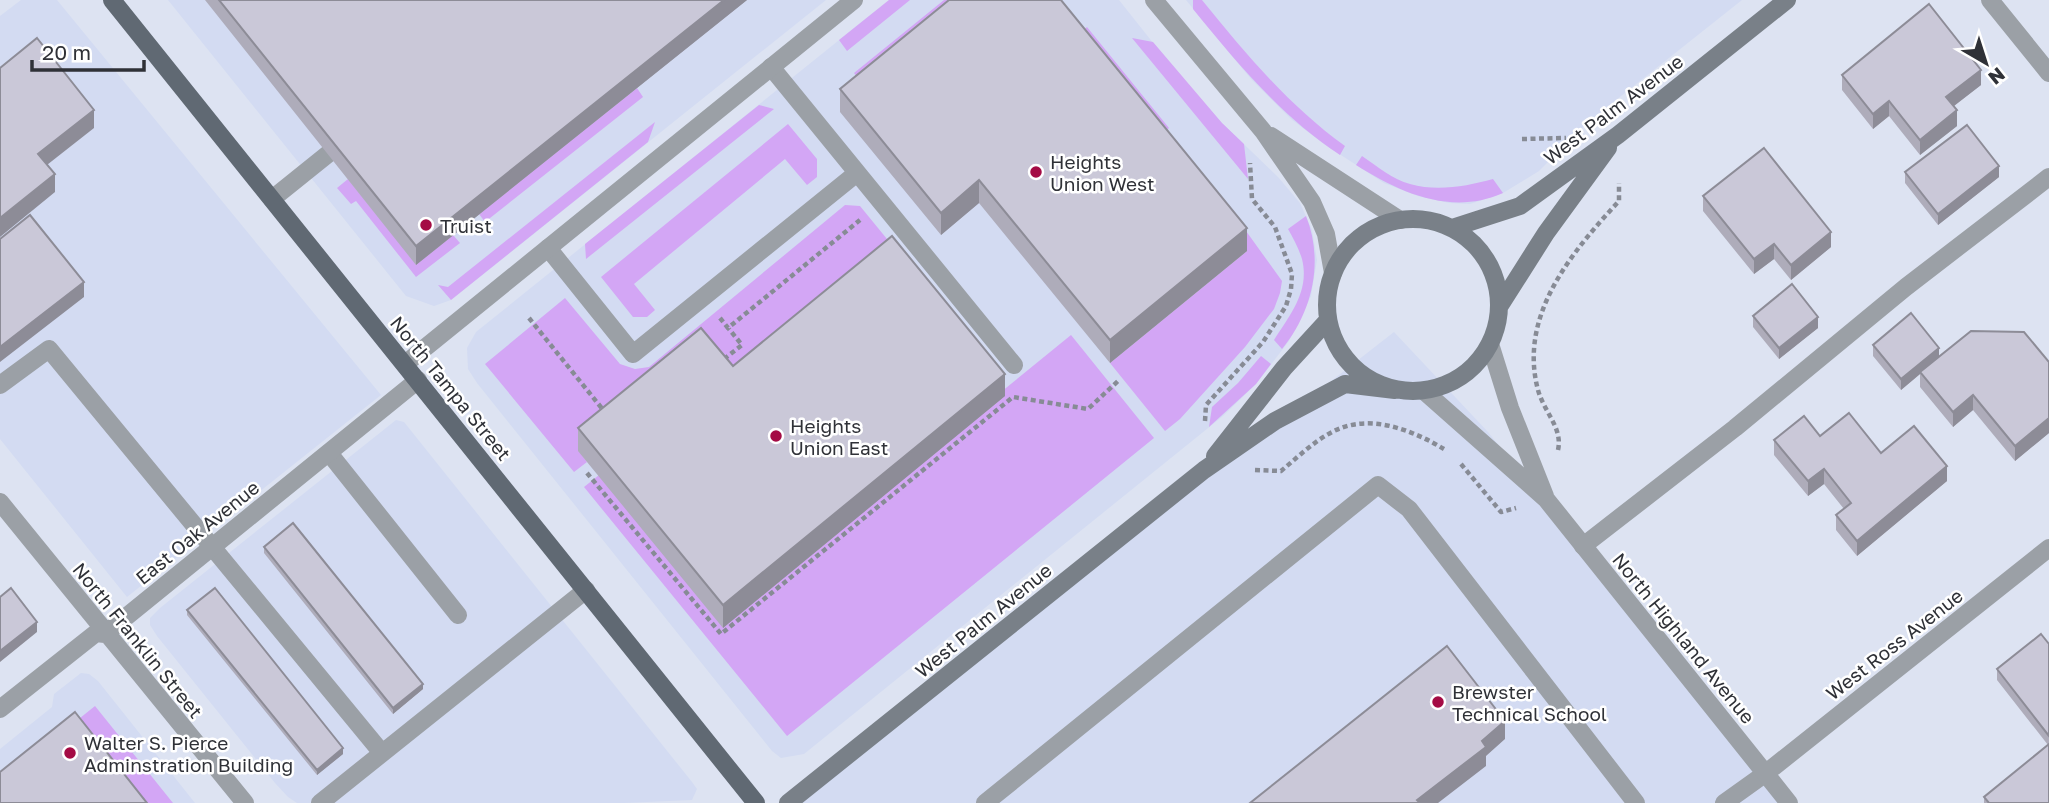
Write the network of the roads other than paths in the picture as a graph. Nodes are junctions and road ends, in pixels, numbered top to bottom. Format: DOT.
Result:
graph roads {
  1 [pos="112,0"];
  2 [pos="854,0"];
  3 [pos="1154,0"];
  4 [pos="1787,0"];
  5 [pos="1990,0"];
  6 [pos="771,67"];
  7 [pos="2049,73"];
  8 [pos="1263,131"];
  9 [pos="1618,135"];
  10 [pos="328,154"];
  11 [pos="857,173"];
  12 [pos="2049,177"];
  13 [pos="272,199"];
  14 [pos="1400,220"];
  15 [pos="1452,228"];
  16 [pos="548,248"];
  17 [pos="1333,273"];
  18 [pos="1499,307"];
  19 [pos="1328,320"];
  20 [pos="1490,344"];
  21 [pos="405,364"];
  22 [pos="1014,365"];
  23 [pos="418,380"];
  24 [pos="0,385"];
  25 [pos="1395,390"];
  26 [pos="1424,391"];
  27 [pos="329,453"];
  28 [pos="1204,470"];
  29 [pos="1546,499"];
  30 [pos="0,502"];
  31 [pos="1583,546"];
  32 [pos="212,547"];
  33 [pos="2049,548"];
  34 [pos="586,590"];
  35 [pos="458,615"];
  36 [pos="105,634"];
  37 [pos="0,709"];
  38 [pos="382,753"];
  39 [pos="1766,773"];
  40 [pos="245,803"];
  41 [pos="320,803"];
  42 [pos="756,803"];
  43 [pos="788,803"];
  44 [pos="985,803"];
  45 [pos="1636,803"];
  46 [pos="1724,803"];
  47 [pos="1789,803"];
  1 -- 13 [label="main road, North Tampa Street"];
  2 -- 6 [label="street"];
  3 -- 8 [label="street"];
  4 -- 9 [label="street, West Palm Avenue"];
  5 -- 7 [label="street"];
  6 -- 11 [label="street"];
  6 -- 16 [label="street"];
  8 -- 14 [label="street"];
  8 -- 17 [label="street"];
  9 -- 15 [label="street, West Palm Avenue"];
  9 -- 18 [label="street"];
  10 -- 13 [label="street"];
  11 -- 16 [label="street"];
  11 -- 22 [label="street"];
  12 -- 31 [label="street"];
  13 -- 21 [label="main road, North Tampa Street"];
  14 -- 15 [label="street, West Palm Avenue"];
  14 -- 17 [label="street, West Palm Avenue"];
  15 -- 18 [label="street, West Palm Avenue"];
  16 -- 21 [label="street"];
  17 -- 19 [label="street, West Palm Avenue"];
  18 -- 20 [label="street, West Palm Avenue"];
  19 -- 25 [label="street, West Palm Avenue"];
  19 -- 28 [label="street, West Palm Avenue"];
  20 -- 26 [label="street, West Palm Avenue"];
  20 -- 29 [label="street, North Highland Avenue"];
  21 -- 23 [label="main road, North Tampa Street"];
  23 -- 27 [label="street, East Oak Avenue"];
  23 -- 34 [label="main road, North Tampa Street"];
  24 -- 32 [label="street"];
  25 -- 26 [label="street, West Palm Avenue"];
  25 -- 28 [label="street, West Palm Avenue"];
  26 -- 29 [label="street, North Highland Avenue"];
  27 -- 32 [label="street, East Oak Avenue"];
  27 -- 35 [label="street"];
  28 -- 43 [label="street, West Palm Avenue"];
  29 -- 31 [label="street, North Highland Avenue"];
  30 -- 36 [label="street, North Franklin Street"];
  31 -- 39 [label="street, North Highland Avenue"];
  32 -- 36 [label="street, East Oak Avenue"];
  32 -- 38 [label="street"];
  33 -- 39 [label="street, West Ross Avenue"];
  34 -- 38 [label="street"];
  34 -- 42 [label="main road, North Tampa Street"];
  36 -- 37 [label="street, East Oak Avenue"];
  36 -- 40 [label="street, North Franklin Street"];
  38 -- 41 [label="street"];
  39 -- 46 [label="street, West Ross Avenue"];
  39 -- 47 [label="street, North Highland Avenue"];
  44 -- 45 [label="street"];
}
